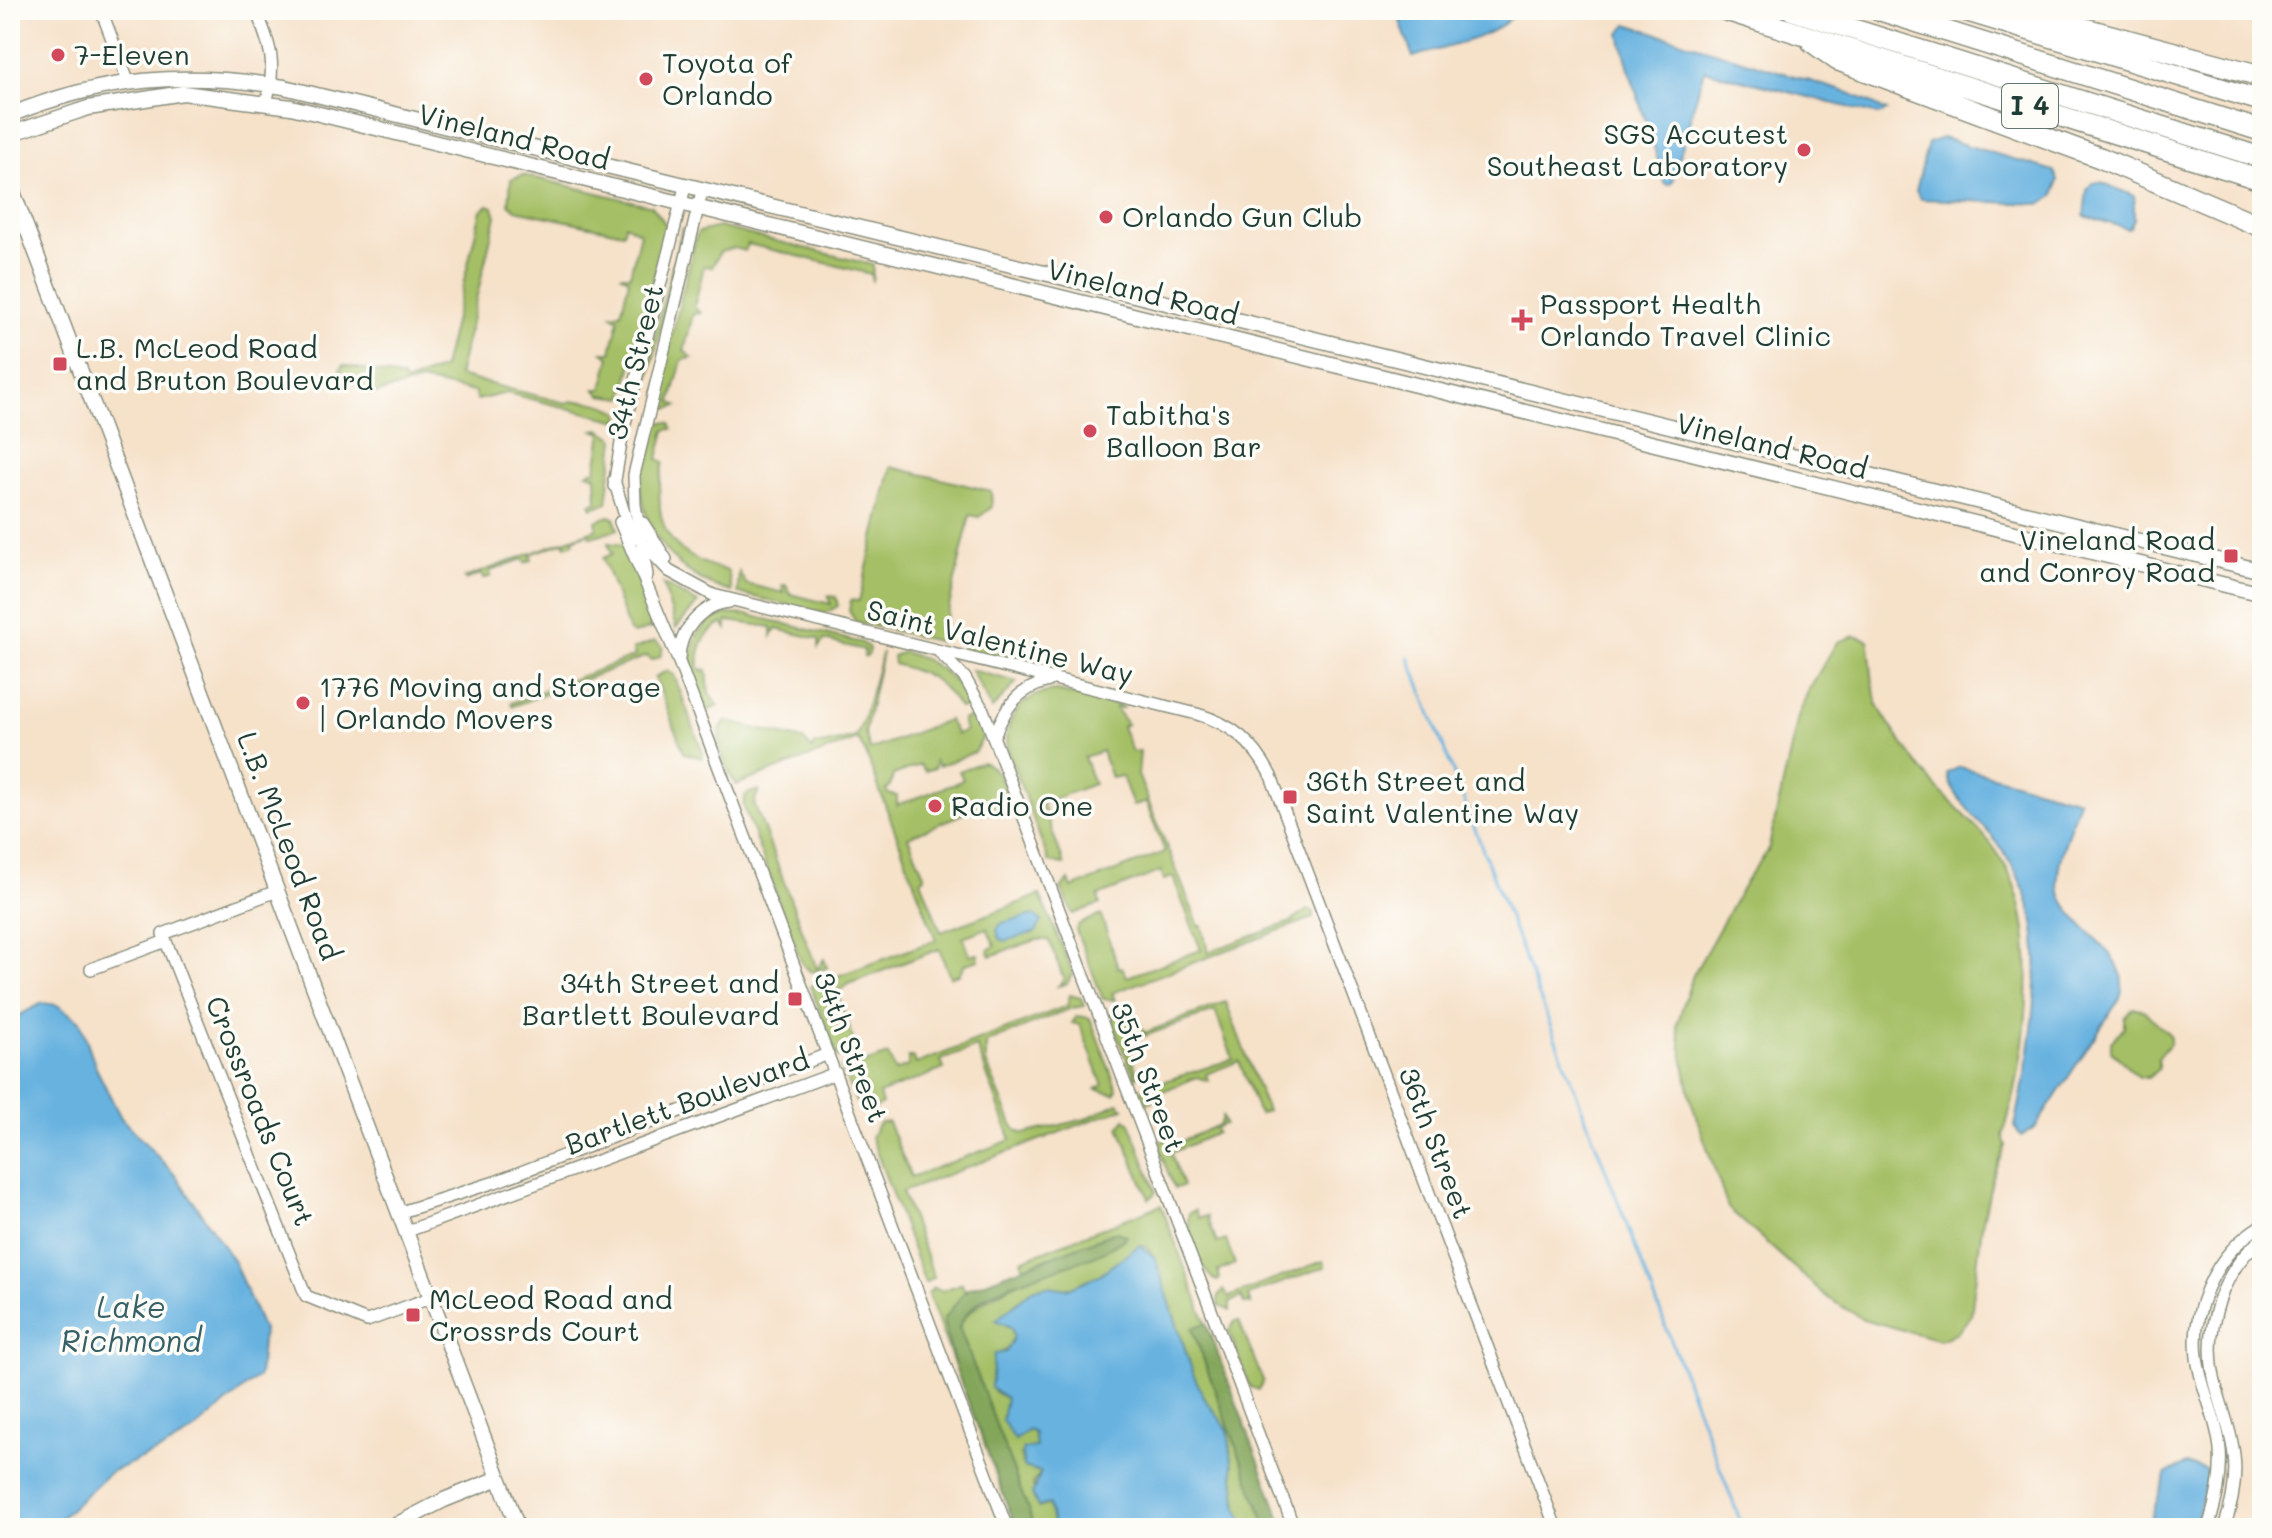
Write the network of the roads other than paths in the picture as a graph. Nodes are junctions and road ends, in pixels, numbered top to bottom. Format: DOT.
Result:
graph roads {
  1 [pos="101,10"];
  2 [pos="256,10"];
  3 [pos="1725,10"];
  4 [pos="1792,10"];
  5 [pos="1879,10"];
  6 [pos="1963,10"];
  7 [pos="2016,10"];
  8 [pos="1799,32"];
  9 [pos="2262,76"];
  10 [pos="128,81"];
  11 [pos="271,85"];
  12 [pos="2262,101"];
  13 [pos="266,103"];
  14 [pos="10,115"];
  15 [pos="2262,131"];
  16 [pos="10,134"];
  17 [pos="2262,158"];
  18 [pos="2262,180"];
  19 [pos="10,184"];
  20 [pos="685,187"];
  21 [pos="702,191"];
  22 [pos="679,205"];
  23 [pos="696,209"];
  24 [pos="2262,227"];
  25 [pos="893,238"];
  26 [pos="889,256"];
  27 [pos="1006,265"];
  28 [pos="1001,284"];
  29 [pos="1167,304"];
  30 [pos="1164,324"];
  31 [pos="1520,390"];
  32 [pos="1515,410"];
  33 [pos="1717,437"];
  34 [pos="1711,458"];
  35 [pos="614,480"];
  36 [pos="639,517"];
  37 [pos="643,545"];
  38 [pos="669,571"];
  39 [pos="2262,571"];
  40 [pos="649,583"];
  41 [pos="696,587"];
  42 [pos="2262,594"];
  43 [pos="733,602"];
  44 [pos="940,653"];
  45 [pos="679,662"];
  46 [pos="1053,680"];
  47 [pos="994,736"];
  48 [pos="1271,776"];
  49 [pos="277,891"];
  50 [pos="166,941"];
  51 [pos="91,969"];
  52 [pos="828,1054"];
  53 [pos="836,1073"];
  54 [pos="639,1126"];
  55 [pos="555,1176"];
  56 [pos="398,1213"];
  57 [pos="2262,1225"];
  58 [pos="405,1232"];
  59 [pos="2262,1239"];
  60 [pos="430,1298"];
  61 [pos="499,1478"];
  62 [pos="390,1528"];
  63 [pos="518,1528"];
  64 [pos="1007,1528"];
  65 [pos="1294,1528"];
  66 [pos="1556,1528"];
  67 [pos="2208,1528"];
  68 [pos="2224,1528"];
  1 -- 10 [label="street"];
  2 -- 11 [label="street"];
  3 -- 8 [label="highway, I 4"];
  4 -- 17 [label="highway"];
  5 -- 15 [label="highway"];
  6 -- 12 [label="highway"];
  7 -- 9 [label="highway"];
  8 -- 18 [label="highway, I 4"];
  8 -- 24 [label="highway"];
  10 -- 11 [label="street, Vineland Road"];
  10 -- 14 [label="street, Vineland Road"];
  11 -- 13 [label="street"];
  11 -- 20 [label="street, Vineland Road"];
  13 -- 16 [label="street, Vineland Road"];
  13 -- 22 [label="street, Vineland Road"];
  19 -- 49 [label="street, L.B. McLeod Road"];
  20 -- 21 [label="street, Vineland Road"];
  20 -- 22 [label="street, 34th Street"];
  21 -- 23 [label="street, 34th Street"];
  21 -- 25 [label="street, Vineland Road"];
  22 -- 23 [label="street, Vineland Road"];
  22 -- 35 [label="street, 34th Street"];
  23 -- 26 [label="street, Vineland Road"];
  23 -- 36 [label="street, 34th Street"];
  25 -- 26 [label="street"];
  25 -- 27 [label="street, Vineland Road"];
  26 -- 28 [label="street, Vineland Road"];
  27 -- 28 [label="street"];
  27 -- 29 [label="street, Vineland Road"];
  28 -- 30 [label="street, Vineland Road"];
  29 -- 30 [label="street"];
  29 -- 31 [label="street, Vineland Road"];
  30 -- 32 [label="street, Vineland Road"];
  31 -- 32 [label="street"];
  31 -- 33 [label="street, Vineland Road"];
  32 -- 34 [label="street, Vineland Road"];
  33 -- 34 [label="street"];
  33 -- 39 [label="street, Vineland Road"];
  34 -- 42 [label="street, Vineland Road"];
  35 -- 37 [label="street, 34th Street"];
  35 -- 40 [label="street, 34th Street"];
  36 -- 37 [label="street, 34th Street"];
  36 -- 41 [label="street, Saint Valentine Way"];
  37 -- 38 [label="street, 34th Street"];
  37 -- 40 [label="street, 34th Street"];
  38 -- 41 [label="street, Saint Valentine Way"];
  40 -- 45 [label="street, 34th Street"];
  41 -- 43 [label="street, Saint Valentine Way"];
  43 -- 44 [label="street, Saint Valentine Way"];
  43 -- 45 [label="street"];
  44 -- 46 [label="street, Saint Valentine Way"];
  44 -- 47 [label="street, 35th Street"];
  45 -- 52 [label="street, 34th Street"];
  46 -- 47 [label="street"];
  46 -- 48 [label="street, Saint Valentine Way"];
  47 -- 65 [label="street, 35th Street"];
  48 -- 66 [label="street, 36th Street"];
  49 -- 50 [label="street"];
  49 -- 56 [label="street, L.B. McLeod Road"];
  50 -- 51 [label="street"];
  50 -- 60 [label="street, Crossroads Court"];
  52 -- 53 [label="street, 34th Street"];
  52 -- 54 [label="street, Bartlett Boulevard"];
  53 -- 55 [label="street, Bartlett Boulevard"];
  53 -- 64 [label="street, 34th Street"];
  54 -- 55 [label="street, Bartlett Boulevard"];
  54 -- 56 [label="street, Bartlett Boulevard"];
  55 -- 58 [label="street, Bartlett Boulevard"];
  56 -- 58 [label="street, L.B. McLeod Road"];
  57 -- 67 [label="street"];
  58 -- 60 [label="street, L.B. McLeod Road"];
  59 -- 68 [label="street"];
  60 -- 61 [label="street, L.B. McLeod Road"];
  61 -- 62 [label="street"];
  61 -- 63 [label="street, L.B. McLeod Road"];
}
